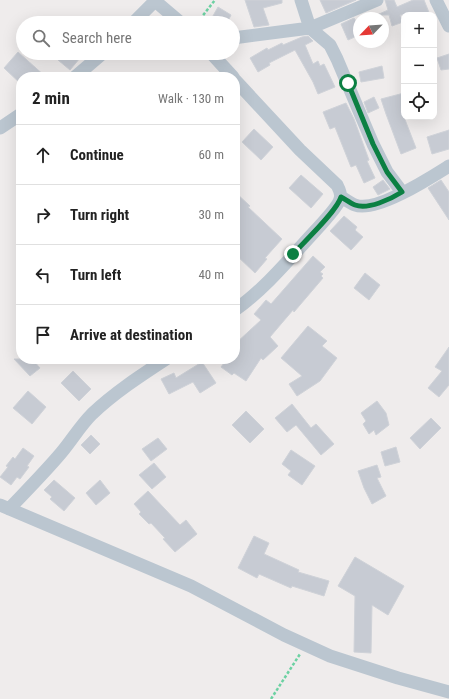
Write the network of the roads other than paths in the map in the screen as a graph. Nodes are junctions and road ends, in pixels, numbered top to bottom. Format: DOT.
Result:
graph roads {
  1 [pos="154,0"];
  2 [pos="300,0"];
  3 [pos="377,0"];
  4 [pos="436,0"];
  5 [pos="139,16"];
  6 [pos="173,16"];
  7 [pos="449,26"];
  8 [pos="310,28"];
  9 [pos="240,37"];
  10 [pos="95,60"];
  11 [pos="217,60"];
  12 [pos="81,72"];
  13 [pos="228,72"];
  14 [pos="240,85"];
  15 [pos="16,117"];
  16 [pos="0,128"];
  17 [pos="449,166"];
  18 [pos="402,192"];
  19 [pos="341,197"];
  20 [pos="240,306"];
  21 [pos="159,364"];
  22 [pos="5,507"];
  23 [pos="449,692"];
  1 -- 5 [label="street"];
  1 -- 6 [label="street"];
  2 -- 8 [label="street"];
  3 -- 8 [label="street"];
  4 -- 7 [label="street"];
  8 -- 9 [label="street"];
  8 -- 18 [label="street"];
  10 -- 12 [label="street"];
  11 -- 13 [label="street"];
  14 -- 19 [label="street"];
  15 -- 16 [label="street"];
  17 -- 18 [label="street"];
  18 -- 19 [label="street"];
  19 -- 20 [label="street"];
  21 -- 22 [label="street"];
  22 -- 23 [label="street"];
}
